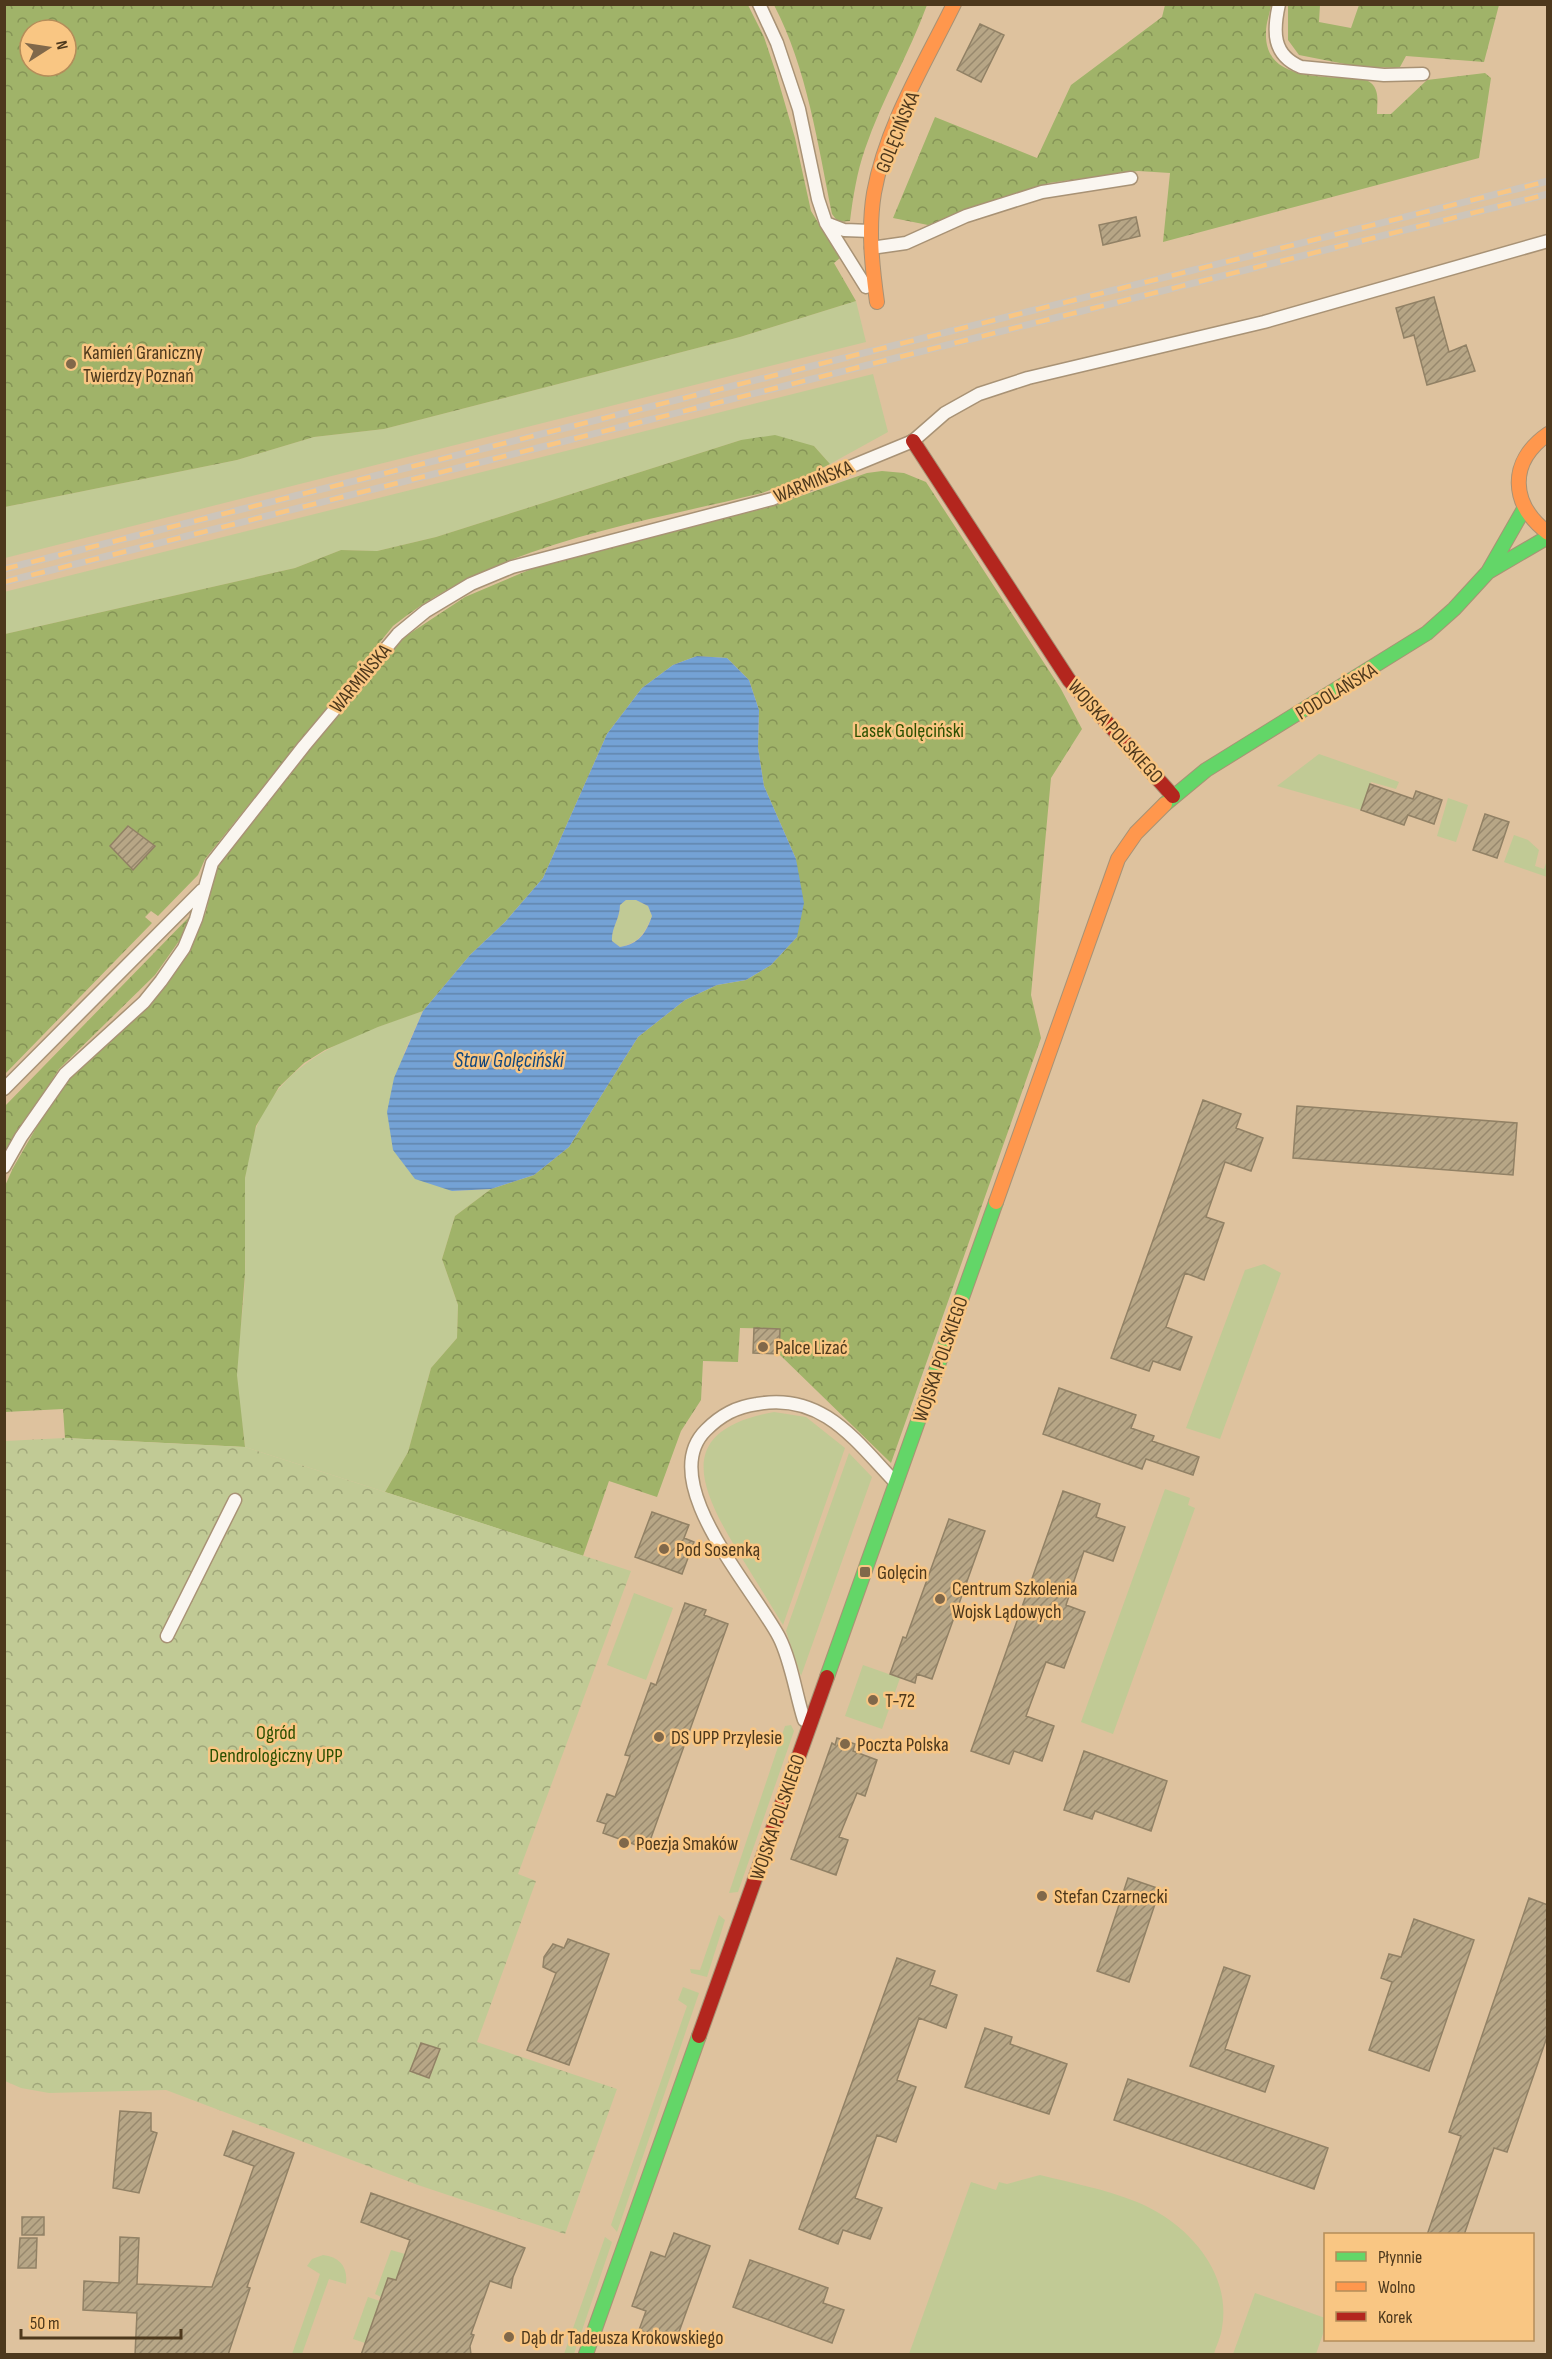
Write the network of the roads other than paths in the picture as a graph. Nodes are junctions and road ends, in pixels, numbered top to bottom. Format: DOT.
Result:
graph roads {
  1 [pos="759,4"];
  2 [pos="954,4"];
  3 [pos="1279,4"];
  4 [pos="1423,74"];
  5 [pos="1131,178"];
  6 [pos="826,223"];
  7 [pos="871,231"];
  8 [pos="1548,241"];
  9 [pos="870,248"];
  10 [pos="877,302"];
  11 [pos="1548,434"];
  12 [pos="913,441"];
  13 [pos="1524,509"];
  14 [pos="1548,533"];
  15 [pos="1548,537"];
  16 [pos="1488,572"];
  17 [pos="1173,796"];
  18 [pos="203,888"];
  19 [pos="4,1089"];
  20 [pos="4,1167"];
  21 [pos="896,1483"];
  22 [pos="235,1500"];
  23 [pos="167,1636"];
  24 [pos="808,1729"];
  25 [pos="586,2355"];
  1 -- 6 [label="lane"];
  2 -- 7 [label="street, GOLĘCIŃSKA"];
  3 -- 4 [label="lane"];
  5 -- 9 [label="lane"];
  6 -- 7 [label="lane"];
  6 -- 10 [label="lane"];
  7 -- 9 [label="street, GOLĘCIŃSKA"];
  8 -- 12 [label="lane, WARMIŃSKA"];
  9 -- 10 [label="street, GOLĘCIŃSKA"];
  11 -- 13 [label="street"];
  12 -- 17 [label="street, WOJSKA POLSKIEGO"];
  12 -- 18 [label="lane, WARMIŃSKA"];
  13 -- 14 [label="street"];
  13 -- 16 [label="street, PODOLAŃSKA"];
  15 -- 16 [label="street, PODOLAŃSKA"];
  16 -- 17 [label="street, PODOLAŃSKA"];
  17 -- 21 [label="street, WOJSKA POLSKIEGO"];
  18 -- 19 [label="lane"];
  18 -- 20 [label="lane, WARMIŃSKA"];
  21 -- 24 [label="street, WOJSKA POLSKIEGO"];
  21 -- 24 [label="lane"];
  22 -- 23 [label="lane"];
  24 -- 25 [label="street, WOJSKA POLSKIEGO"];
}
